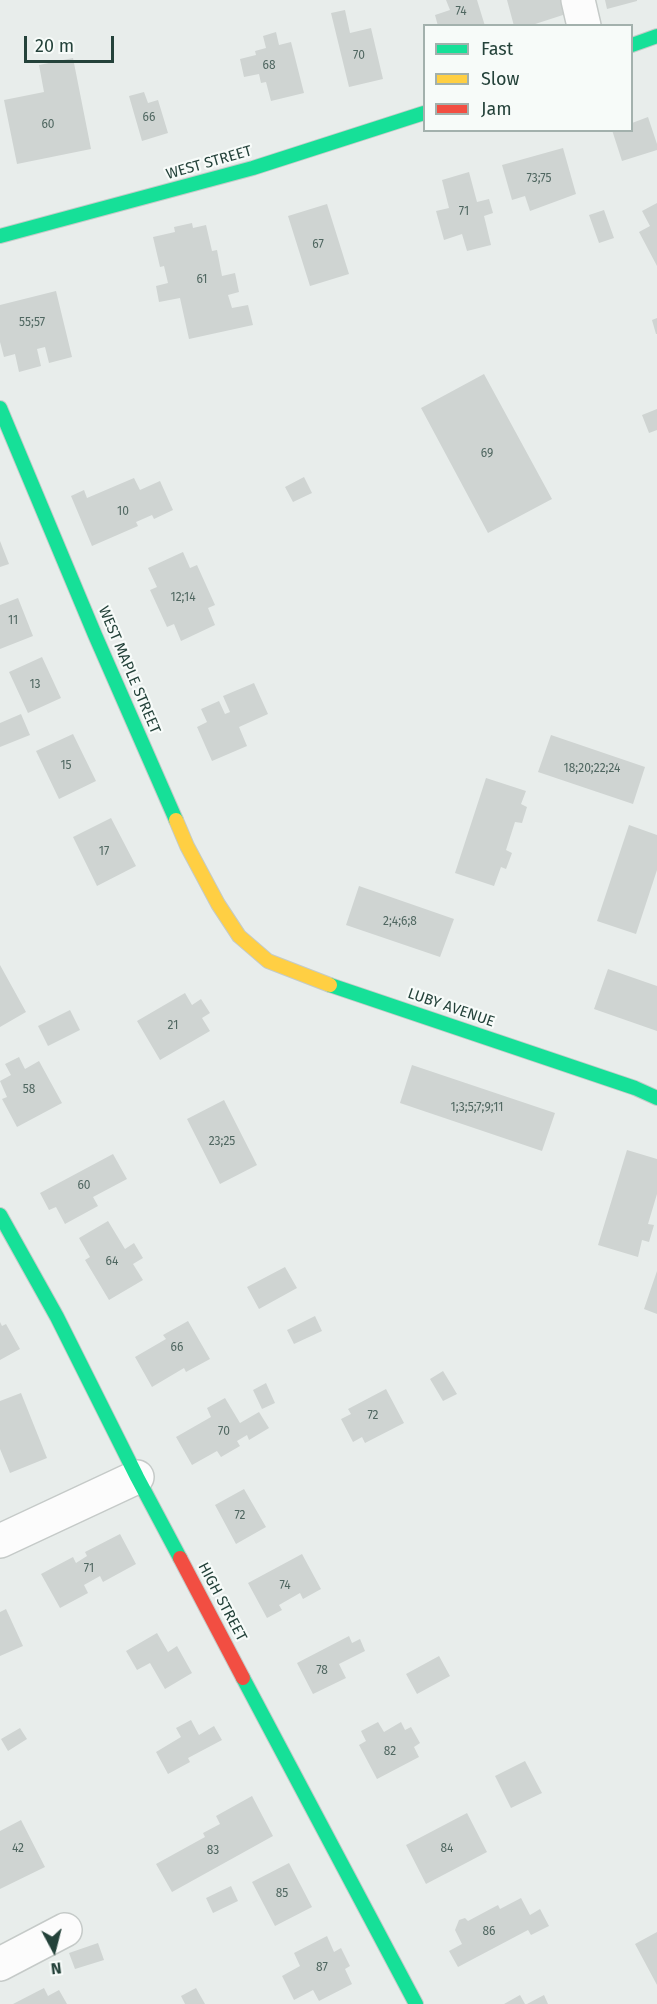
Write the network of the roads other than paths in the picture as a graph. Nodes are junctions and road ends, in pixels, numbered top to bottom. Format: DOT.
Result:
graph roads {
  1 [pos="578,0"];
  2 [pos="584,24"];
  3 [pos="657,36"];
  4 [pos="633,45"];
  5 [pos="423,113"];
  6 [pos="0,236"];
  7 [pos="0,408"];
  8 [pos="242,938"];
  9 [pos="657,1098"];
  10 [pos="0,1215"];
  11 [pos="137,1477"];
  12 [pos="0,1541"];
  13 [pos="65,1930"];
  14 [pos="0,1964"];
  15 [pos="416,2004"];
  1 -- 2 [label="street"];
  3 -- 4 [label="street"];
  5 -- 6 [label="street, WEST STREET"];
  7 -- 8 [label="street, WEST MAPLE STREET"];
  8 -- 9 [label="street, LUBY AVENUE"];
  10 -- 11 [label="street, HIGH STREET"];
  11 -- 12 [label="street"];
  11 -- 15 [label="street, HIGH STREET"];
  13 -- 14 [label="street"];
}
